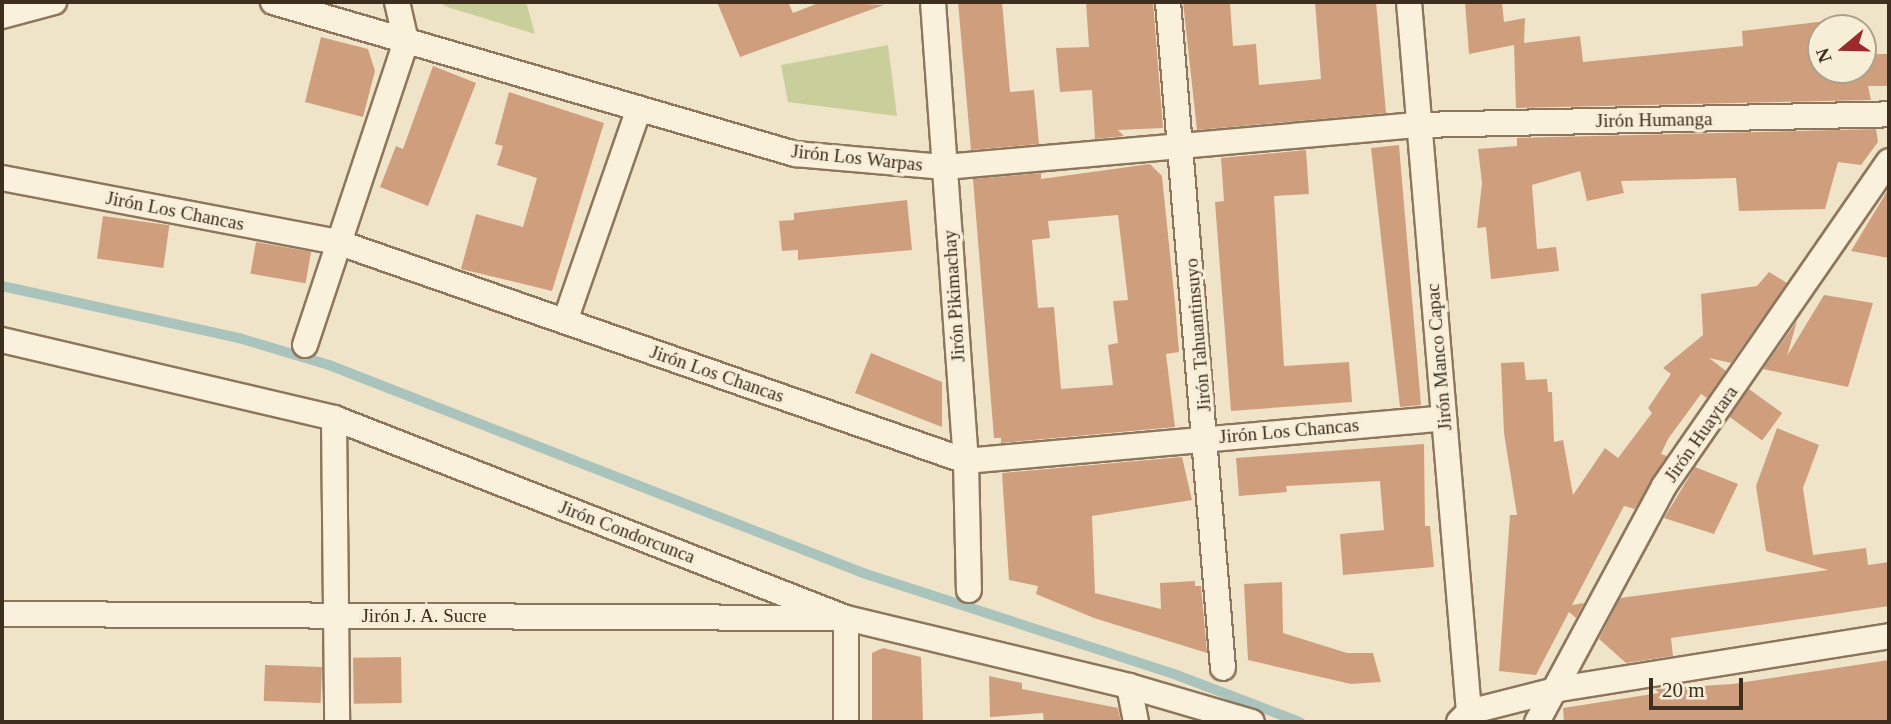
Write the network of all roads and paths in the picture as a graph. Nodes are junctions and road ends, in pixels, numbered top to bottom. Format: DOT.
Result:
graph roads {
  1 [pos="54,2"];
  2 [pos="273,2"];
  3 [pos="397,2"];
  4 [pos="933,2"];
  5 [pos="1168,2"];
  6 [pos="1409,2"];
  7 [pos="2,16"];
  8 [pos="406,41"];
  9 [pos="639,108"];
  10 [pos="1889,114"];
  11 [pos="1419,125"];
  12 [pos="1181,145"];
  13 [pos="1889,161"];
  14 [pos="945,167"];
  15 [pos="2,178"];
  16 [pos="337,242"];
  17 [pos="565,321"];
  18 [pos="2,340"];
  19 [pos="305,345"];
  20 [pos="334,418"];
  21 [pos="1444,418"];
  22 [pos="1207,438"];
  23 [pos="966,461"];
  24 [pos="969,590"];
  25 [pos="2,614"];
  26 [pos="336,615"];
  27 [pos="846,618"];
  28 [pos="1889,636"];
  29 [pos="1223,668"];
  30 [pos="1129,686"];
  31 [pos="1559,690"];
  32 [pos="1464,717"];
  33 [pos="337,722"];
  34 [pos="846,722"];
  35 [pos="1136,722"];
  36 [pos="1252,722"];
  37 [pos="1538,722"];
  1 -- 7 [label="street"];
  2 -- 8 [label="street, Jirón Los Warpas"];
  3 -- 8 [label="street"];
  4 -- 14 [label="street, Jirón Pikimachay"];
  5 -- 12 [label="street, Jirón Tahuantinsuyo"];
  6 -- 11 [label="street, Jirón Manco Capac"];
  8 -- 9 [label="street, Jirón Los Warpas"];
  8 -- 16 [label="street"];
  9 -- 14 [label="street, Jirón Los Warpas"];
  9 -- 17 [label="street"];
  10 -- 11 [label="street, Jirón Humanga"];
  11 -- 12 [label="street, Jirón Los Warpas"];
  11 -- 21 [label="street, Jirón Manco Capac"];
  12 -- 14 [label="street, Jirón Los Warpas"];
  12 -- 22 [label="street, Jirón Tahuantinsuyo"];
  13 -- 31 [label="street, Jirón Huaytara"];
  14 -- 23 [label="street, Jirón Pikimachay"];
  15 -- 16 [label="street, Jirón Los Chancas"];
  16 -- 17 [label="street, Jirón Los Chancas"];
  16 -- 19 [label="street"];
  17 -- 23 [label="street, Jirón Los Chancas"];
  18 -- 20 [label="street, Jirón Condorcunca"];
  20 -- 26 [label="street"];
  20 -- 27 [label="street, Jirón Condorcunca"];
  21 -- 22 [label="street, Jirón Los Chancas"];
  21 -- 32 [label="street, Jirón Manco Capac"];
  22 -- 23 [label="street, Jirón Los Chancas"];
  22 -- 29 [label="street, Jirón Tahuantinsuyo"];
  23 -- 24 [label="street, Jirón Pikimachay"];
  25 -- 26 [label="street, Jirón J. A. Sucre"];
  26 -- 27 [label="street, Jirón J. A. Sucre"];
  26 -- 33 [label="street"];
  27 -- 30 [label="street, Jirón Condorcunca"];
  27 -- 34 [label="street"];
  28 -- 31 [label="street"];
  30 -- 35 [label="street"];
  30 -- 36 [label="street, Jirón Condorcunca"];
  31 -- 32 [label="street"];
  31 -- 37 [label="street, Jirón Huaytara"];
}
